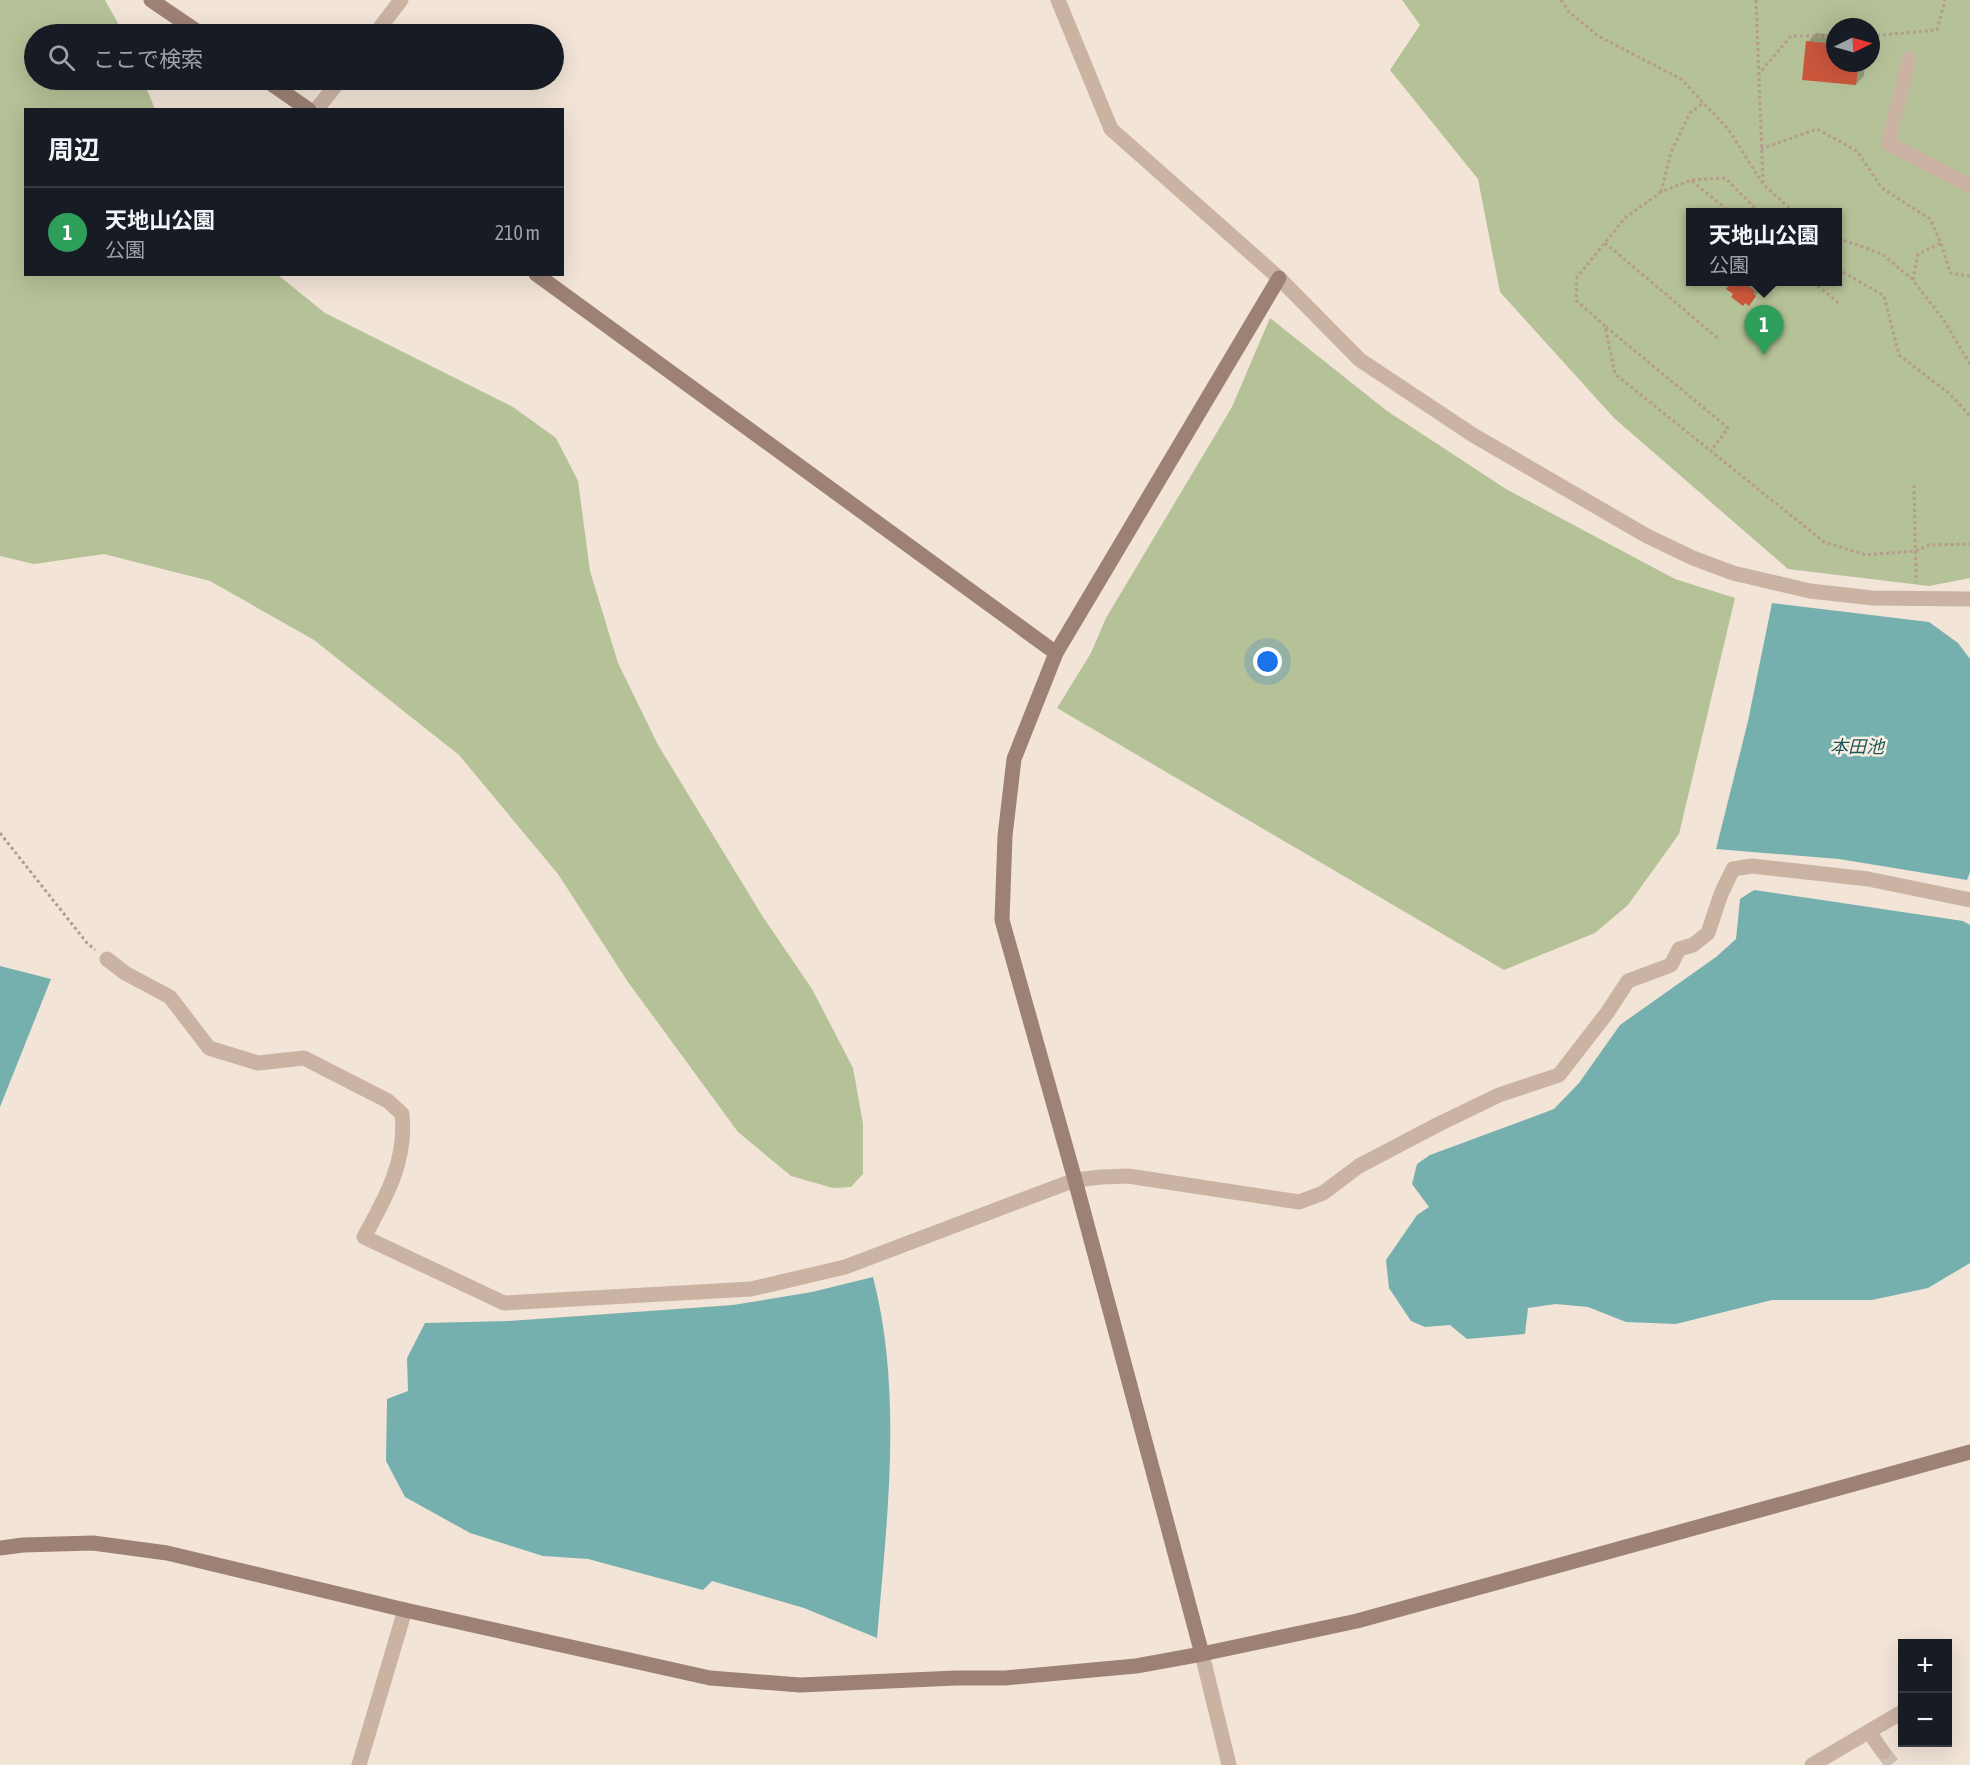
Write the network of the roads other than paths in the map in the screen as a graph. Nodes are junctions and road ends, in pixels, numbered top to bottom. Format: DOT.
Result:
graph roads {
  1 [pos="151,0"];
  2 [pos="401,0"];
  3 [pos="1058,0"];
  4 [pos="186,24"];
  5 [pos="383,24"];
  6 [pos="1909,59"];
  7 [pos="280,90"];
  8 [pos="332,90"];
  9 [pos="306,108"];
  10 [pos="318,108"];
  11 [pos="1970,186"];
  12 [pos="539,276"];
  13 [pos="1279,278"];
  14 [pos="1970,599"];
  15 [pos="1056,653"];
  16 [pos="1970,900"];
  17 [pos="107,959"];
  18 [pos="1075,1180"];
  19 [pos="1970,1452"];
  20 [pos="0,1548"];
  21 [pos="405,1610"];
  22 [pos="1202,1654"];
  23 [pos="1898,1714"];
  24 [pos="1869,1732"];
  25 [pos="1883,1752"];
  26 [pos="358,1765"];
  27 [pos="1229,1765"];
  28 [pos="1812,1765"];
  1 -- 4 [label="street"];
  2 -- 5 [label="street"];
  3 -- 13 [label="street"];
  6 -- 11 [label="street"];
  7 -- 9 [label="street"];
  8 -- 10 [label="street"];
  12 -- 15 [label="street"];
  13 -- 14 [label="street"];
  13 -- 15 [label="street"];
  15 -- 18 [label="street"];
  16 -- 18 [label="street"];
  17 -- 18 [label="street"];
  18 -- 22 [label="street"];
  19 -- 22 [label="street"];
  20 -- 21 [label="street"];
  21 -- 22 [label="street"];
  21 -- 26 [label="street"];
  22 -- 27 [label="street"];
  23 -- 24 [label="street"];
  24 -- 25 [label="street"];
  24 -- 28 [label="street"];
}
